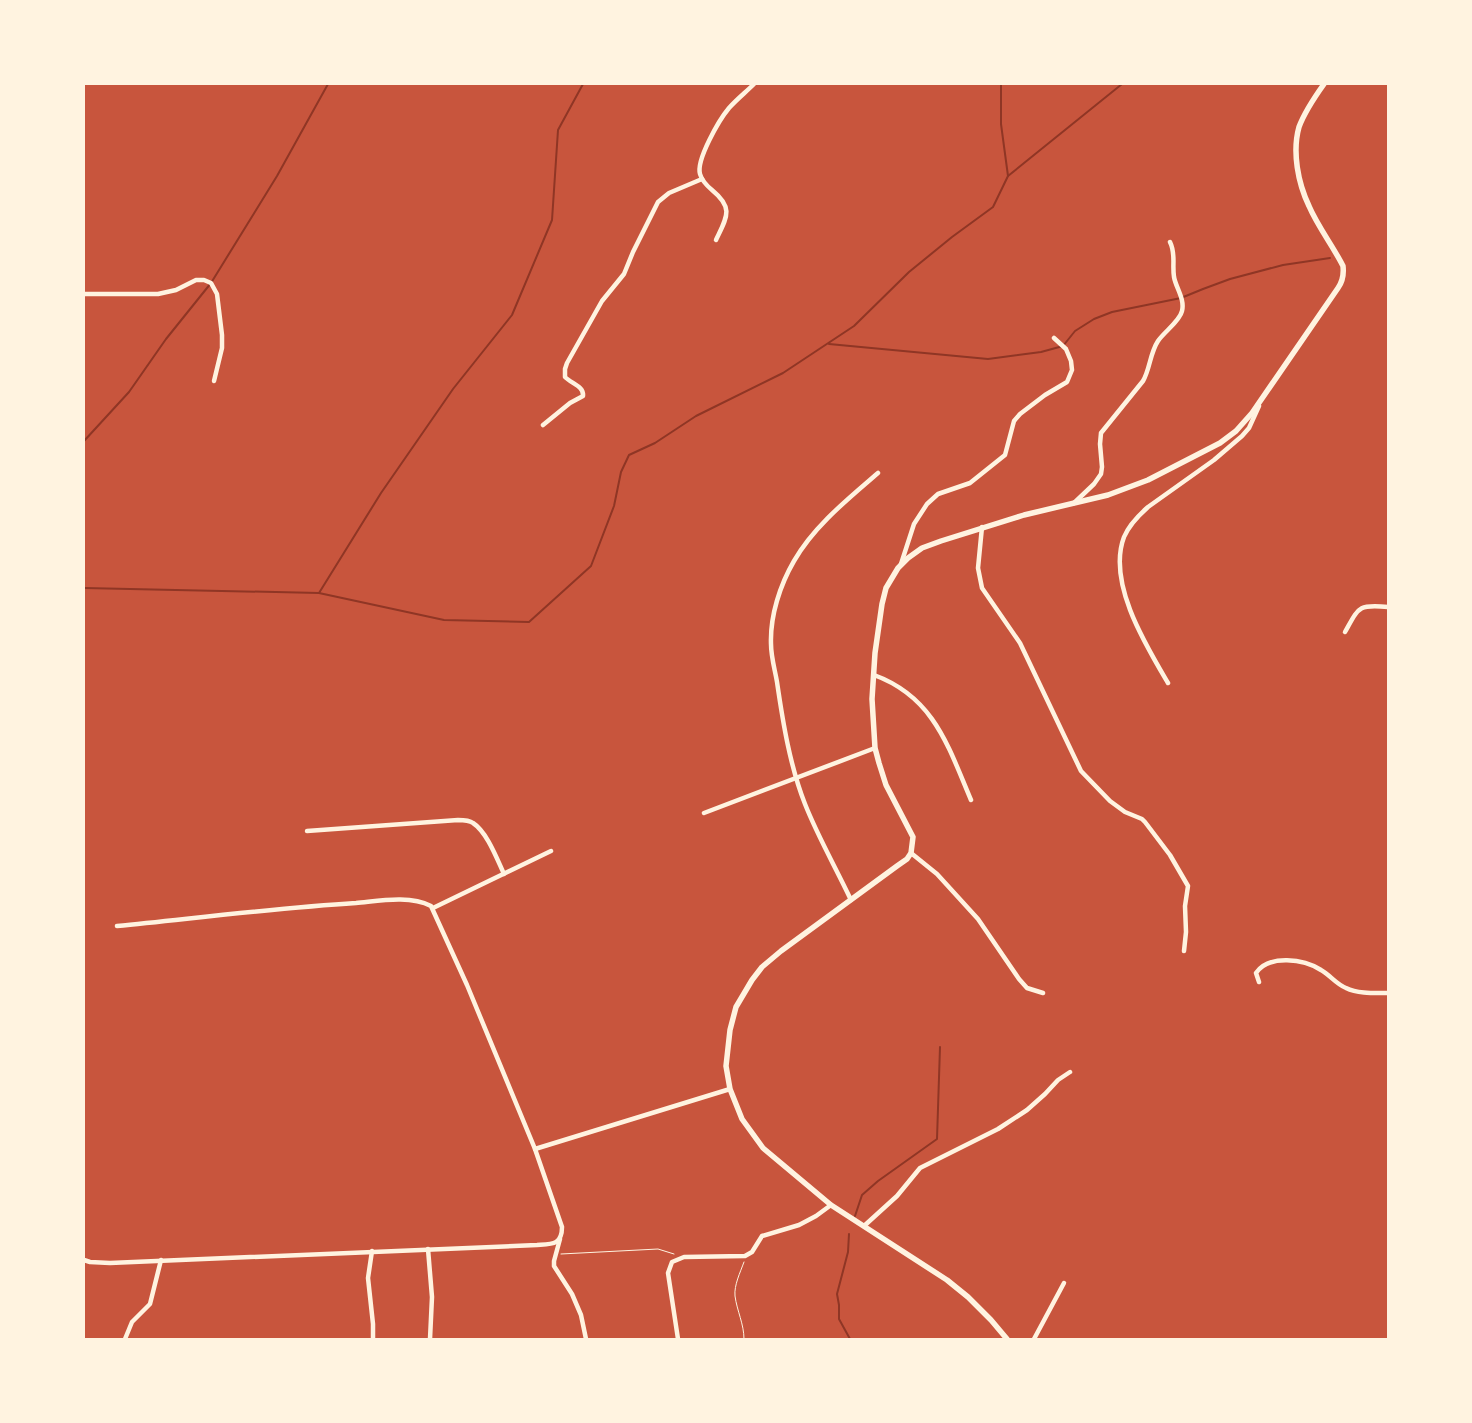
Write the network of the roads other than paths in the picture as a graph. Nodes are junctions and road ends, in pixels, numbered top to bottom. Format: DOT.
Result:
graph roads {
  1 [pos="754,84"];
  2 [pos="1324,84"];
  3 [pos="702,179"];
  4 [pos="716,240"];
  5 [pos="1170,242"];
  6 [pos="84,294"];
  7 [pos="1054,338"];
  8 [pos="214,380"];
  9 [pos="1262,400"];
  10 [pos="543,425"];
  11 [pos="878,474"];
  12 [pos="1073,504"];
  13 [pos="982,527"];
  14 [pos="901,565"];
  15 [pos="1388,607"];
  16 [pos="1345,632"];
  17 [pos="874,675"];
  18 [pos="1168,683"];
  19 [pos="875,748"];
  20 [pos="795,777"];
  21 [pos="717,800"];
  22 [pos="971,800"];
  23 [pos="720,806"];
  24 [pos="704,813"];
  25 [pos="307,831"];
  26 [pos="550,851"];
  27 [pos="911,853"];
  28 [pos="504,874"];
  29 [pos="851,900"];
  30 [pos="433,908"];
  31 [pos="117,926"];
  32 [pos="1184,950"];
  33 [pos="1259,982"];
  34 [pos="1043,993"];
  35 [pos="1388,993"];
  36 [pos="1070,1072"];
  37 [pos="730,1089"];
  38 [pos="535,1149"];
  39 [pos="831,1205"];
  40 [pos="864,1226"];
  41 [pos="561,1237"];
  42 [pos="428,1249"];
  43 [pos="372,1251"];
  44 [pos="84,1260"];
  45 [pos="161,1260"];
  46 [pos="1064,1283"];
  47 [pos="125,1339"];
  48 [pos="373,1339"];
  49 [pos="430,1339"];
  50 [pos="586,1339"];
  51 [pos="678,1339"];
  52 [pos="1007,1339"];
  53 [pos="1034,1339"];
  1 -- 3 [label="street"];
  2 -- 9 [label="street"];
  3 -- 4 [label="street"];
  3 -- 10 [label="street"];
  5 -- 12 [label="street"];
  6 -- 8 [label="street"];
  7 -- 14 [label="street"];
  9 -- 12 [label="street"];
  9 -- 18 [label="street"];
  11 -- 20 [label="street"];
  12 -- 13 [label="street"];
  13 -- 14 [label="street"];
  13 -- 32 [label="street"];
  14 -- 17 [label="street"];
  15 -- 16 [label="street"];
  17 -- 19 [label="street"];
  17 -- 22 [label="street"];
  19 -- 20 [label="street"];
  19 -- 27 [label="street"];
  20 -- 23 [label="street"];
  20 -- 29 [label="street"];
  21 -- 23 [label="street"];
  23 -- 24 [label="street"];
  25 -- 28 [label="street"];
  26 -- 28 [label="street"];
  27 -- 29 [label="street"];
  27 -- 34 [label="street"];
  28 -- 30 [label="street"];
  29 -- 37 [label="street"];
  30 -- 31 [label="street"];
  30 -- 38 [label="street"];
  33 -- 35 [label="street"];
  36 -- 40 [label="street"];
  37 -- 38 [label="street"];
  37 -- 39 [label="street"];
  38 -- 41 [label="street"];
  39 -- 40 [label="street"];
  39 -- 51 [label="street"];
  40 -- 52 [label="street"];
  41 -- 42 [label="street"];
  41 -- 50 [label="street"];
  42 -- 43 [label="street"];
  42 -- 49 [label="street"];
  43 -- 45 [label="street"];
  43 -- 48 [label="street"];
  44 -- 45 [label="street"];
  45 -- 47 [label="street"];
  46 -- 53 [label="street"];
}
